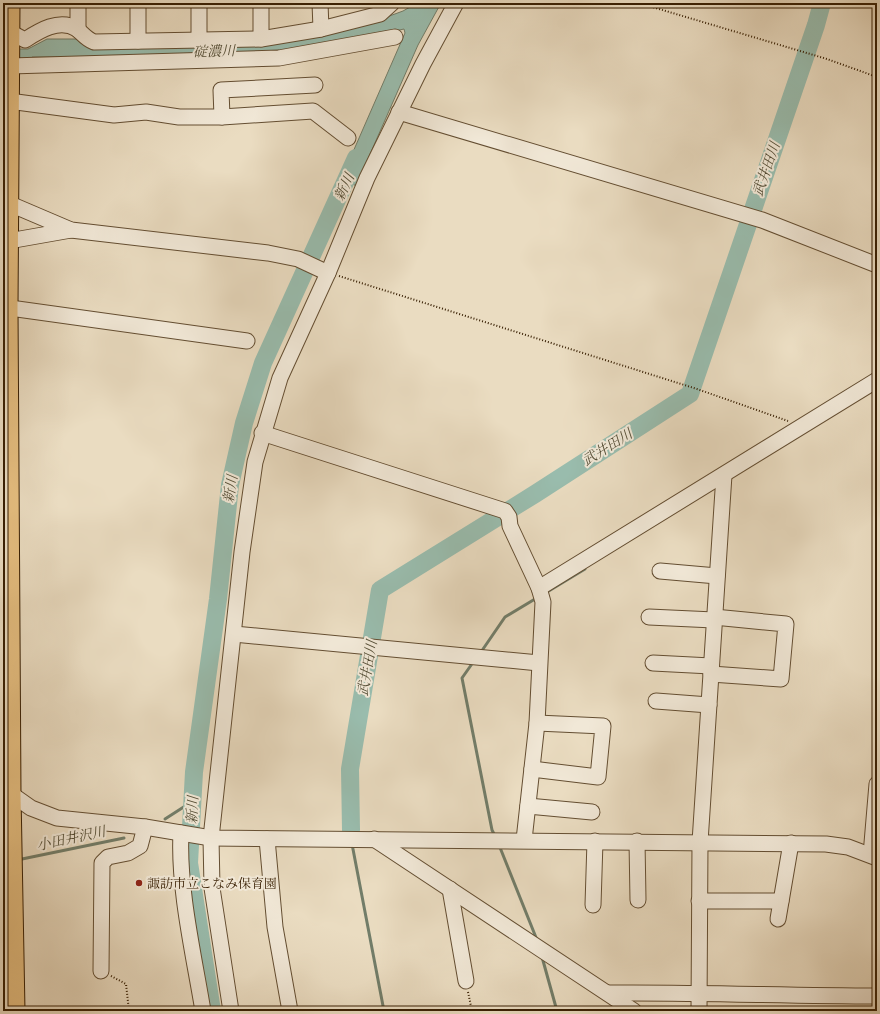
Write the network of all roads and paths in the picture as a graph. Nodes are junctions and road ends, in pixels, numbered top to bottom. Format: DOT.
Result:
graph roads {
  1 [pos="10,3"];
  2 [pos="78,3"];
  3 [pos="138,3"];
  4 [pos="199,3"];
  5 [pos="261,3"];
  6 [pos="320,3"];
  7 [pos="392,3"];
  8 [pos="456,3"];
  9 [pos="639,3"];
  10 [pos="380,9"];
  11 [pos="321,29"];
  12 [pos="78,30"];
  13 [pos="395,37"];
  14 [pos="199,39"];
  15 [pos="261,39"];
  16 [pos="138,40"];
  17 [pos="10,51"];
  18 [pos="877,77"];
  19 [pos="9,101"];
  20 [pos="313,111"];
  21 [pos="399,112"];
  22 [pos="222,117"];
  23 [pos="348,138"];
  24 [pos="5,202"];
  25 [pos="71,230"];
  26 [pos="5,242"];
  27 [pos="877,265"];
  28 [pos="323,269"];
  29 [pos="5,308"];
  30 [pos="247,341"];
  31 [pos="877,380"];
  32 [pos="6,401"];
  33 [pos="802,426"];
  34 [pos="262,434"];
  35 [pos="724,475"];
  36 [pos="660,571"];
  37 [pos="717,576"];
  38 [pos="539,588"];
  39 [pos="648,617"];
  40 [pos="714,619"];
  41 [pos="234,634"];
  42 [pos="539,663"];
  43 [pos="652,663"];
  44 [pos="711,670"];
  45 [pos="656,701"];
  46 [pos="709,706"];
  47 [pos="537,723"];
  48 [pos="532,769"];
  49 [pos="877,784"];
  50 [pos="7,791"];
  51 [pos="528,806"];
  52 [pos="592,812"];
  53 [pos="145,828"];
  54 [pos="193,835"];
  55 [pos="267,839"];
  56 [pos="374,839"];
  57 [pos="524,840"];
  58 [pos="595,840"];
  59 [pos="636,841"];
  60 [pos="700,842"];
  61 [pos="791,843"];
  62 [pos="874,856"];
  63 [pos="450,889"];
  64 [pos="638,900"];
  65 [pos="699,901"];
  66 [pos="781,901"];
  67 [pos="593,905"];
  68 [pos="778,919"];
  69 [pos="8,939"];
  70 [pos="101,971"];
  71 [pos="466,981"];
  72 [pos="698,992"];
  73 [pos="608,993"];
  74 [pos="877,996"];
  75 [pos="15,1011"];
  76 [pos="129,1011"];
  77 [pos="203,1011"];
  78 [pos="231,1011"];
  79 [pos="290,1011"];
  80 [pos="472,1011"];
  81 [pos="634,1011"];
  82 [pos="699,1011"];
  1 -- 17 [label="main road"];
  2 -- 12 [label="street"];
  3 -- 16 [label="street"];
  4 -- 14 [label="street"];
  5 -- 15 [label="street"];
  6 -- 11 [label="street"];
  7 -- 10 [label="street"];
  8 -- 21 [label="street"];
  9 -- 18 [label="path"];
  10 -- 11 [label="street"];
  11 -- 15 [label="street"];
  12 -- 16 [label="street"];
  12 -- 17 [label="street"];
  13 -- 17 [label="street"];
  14 -- 15 [label="street"];
  14 -- 16 [label="street"];
  17 -- 19 [label="main road"];
  19 -- 22 [label="street"];
  19 -- 24 [label="main road"];
  20 -- 22 [label="street"];
  20 -- 22 [label="street"];
  20 -- 23 [label="street"];
  21 -- 27 [label="street"];
  21 -- 28 [label="street"];
  24 -- 25 [label="street"];
  24 -- 26 [label="main road"];
  25 -- 26 [label="street"];
  25 -- 28 [label="street"];
  26 -- 29 [label="main road"];
  28 -- 33 [label="path"];
  28 -- 34 [label="street"];
  29 -- 30 [label="street"];
  29 -- 32 [label="main road"];
  31 -- 33 [label="street"];
  32 -- 50 [label="main road"];
  33 -- 35 [label="street"];
  34 -- 38 [label="street"];
  34 -- 41 [label="street"];
  35 -- 37 [label="street"];
  35 -- 38 [label="street"];
  36 -- 37 [label="street"];
  37 -- 40 [label="street"];
  38 -- 42 [label="street"];
  39 -- 40 [label="street"];
  40 -- 44 [label="street"];
  40 -- 44 [label="street"];
  41 -- 42 [label="street"];
  41 -- 54 [label="street"];
  42 -- 47 [label="street"];
  43 -- 44 [label="street"];
  44 -- 46 [label="street"];
  45 -- 46 [label="street"];
  46 -- 60 [label="street"];
  47 -- 48 [label="street"];
  47 -- 48 [label="street"];
  48 -- 51 [label="street"];
  49 -- 62 [label="street"];
  50 -- 53 [label="street"];
  50 -- 69 [label="main road"];
  51 -- 52 [label="street"];
  51 -- 57 [label="street"];
  53 -- 54 [label="street"];
  53 -- 70 [label="street"];
  54 -- 55 [label="street"];
  54 -- 77 [label="street"];
  54 -- 78 [label="street"];
  55 -- 56 [label="street"];
  55 -- 79 [label="street"];
  56 -- 57 [label="street"];
  56 -- 63 [label="street"];
  57 -- 58 [label="street"];
  58 -- 59 [label="street"];
  58 -- 67 [label="street"];
  59 -- 60 [label="street"];
  59 -- 64 [label="street"];
  60 -- 61 [label="street"];
  60 -- 65 [label="street"];
  61 -- 62 [label="street"];
  61 -- 66 [label="street"];
  63 -- 71 [label="street"];
  63 -- 73 [label="street"];
  65 -- 66 [label="street"];
  65 -- 72 [label="street"];
  66 -- 68 [label="street"];
  69 -- 75 [label="main road"];
  70 -- 76 [label="path"];
  71 -- 80 [label="path"];
  72 -- 73 [label="street"];
  72 -- 74 [label="street"];
  72 -- 82 [label="street"];
  73 -- 81 [label="street"];
}
